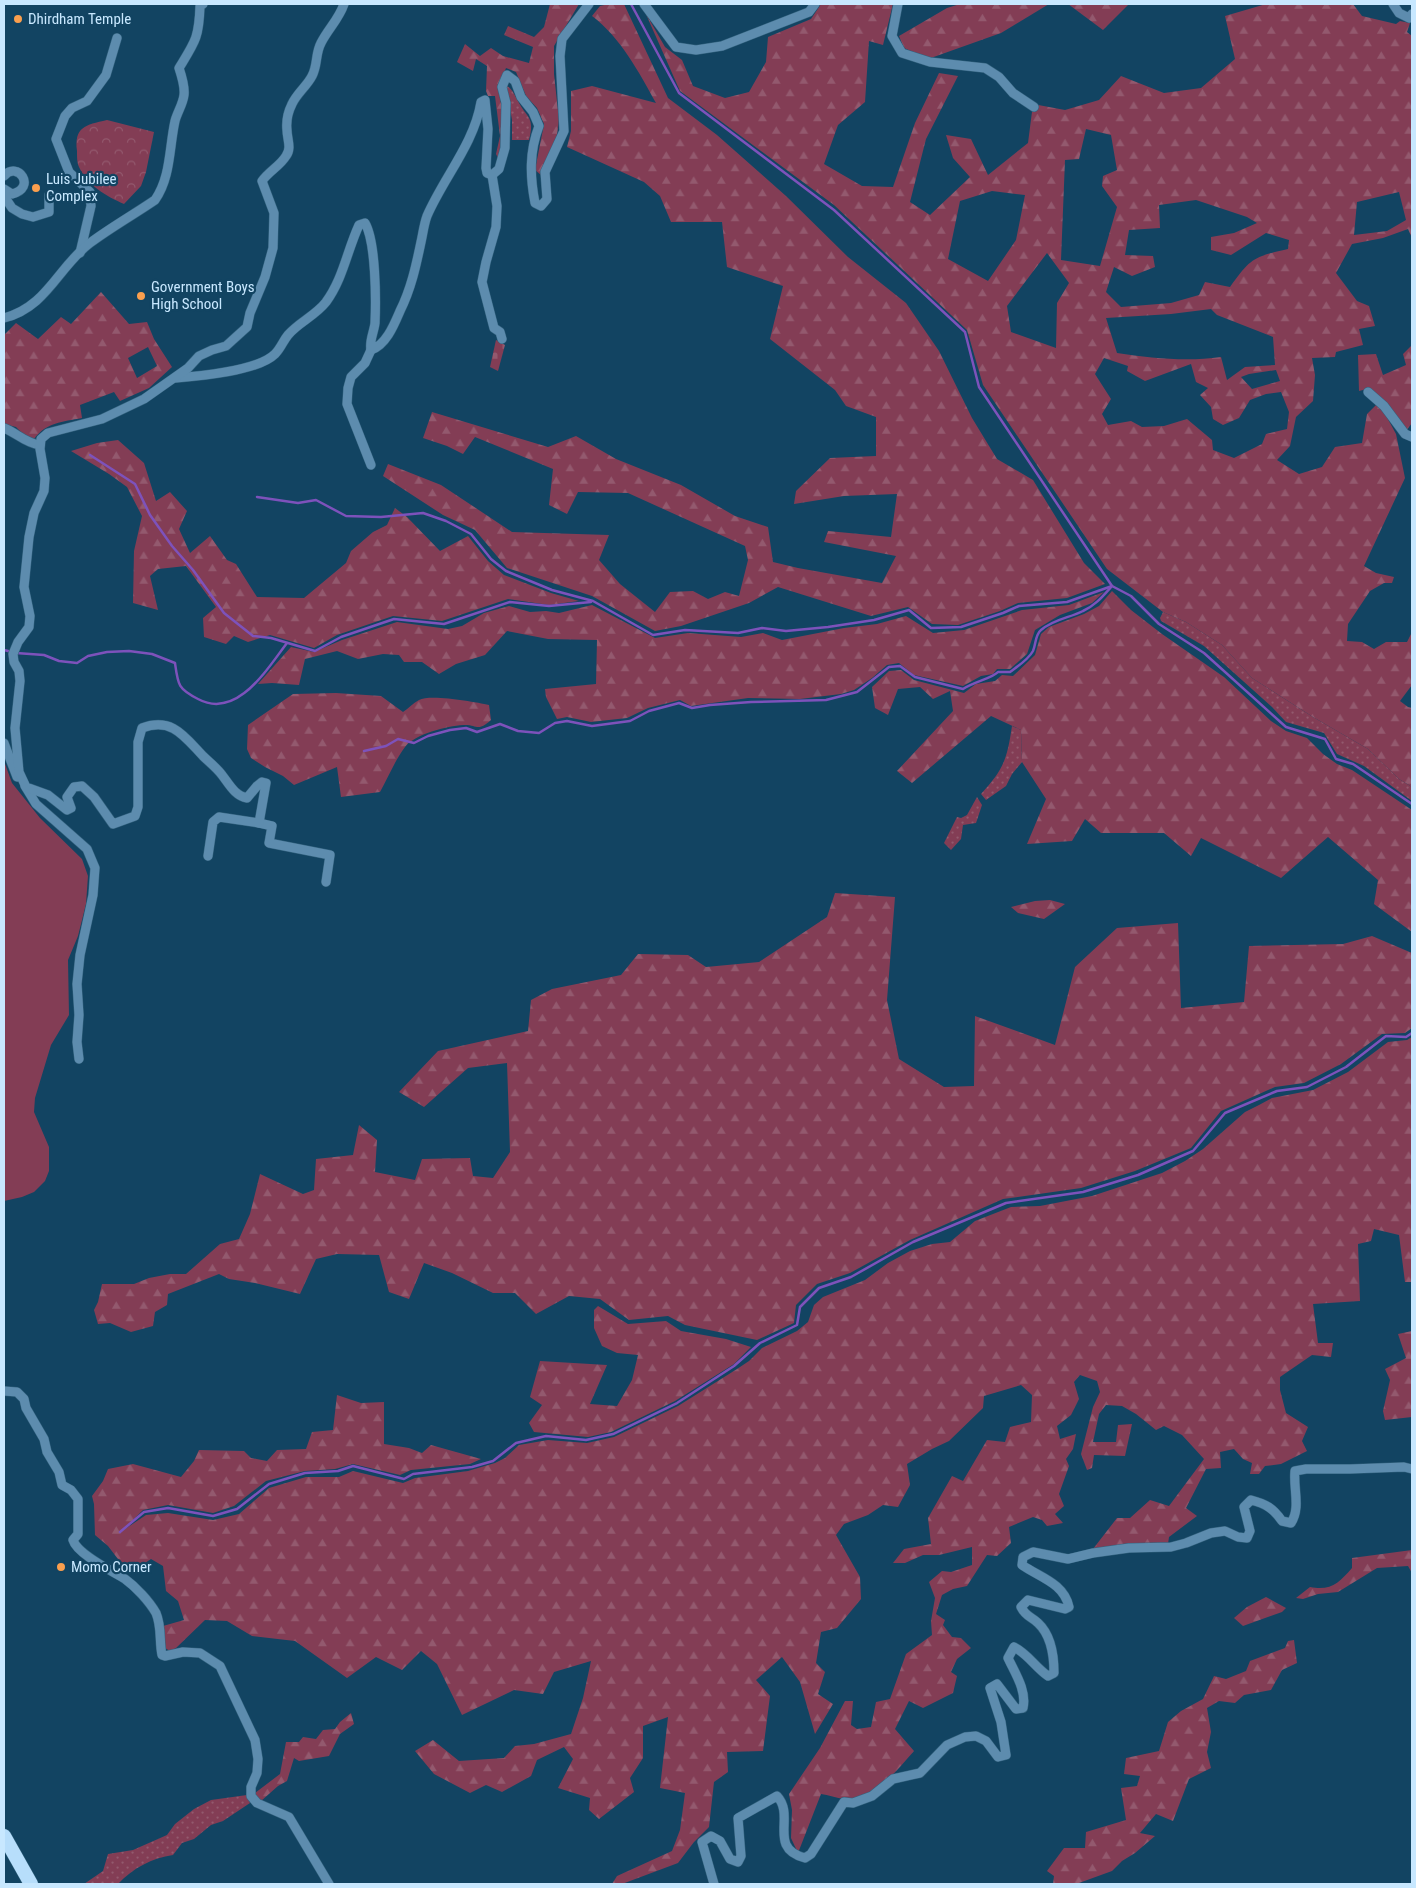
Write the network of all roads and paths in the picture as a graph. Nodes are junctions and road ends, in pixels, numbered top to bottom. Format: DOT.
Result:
graph roads {
  1 [pos="203,4"];
  2 [pos="344,4"];
  3 [pos="589,4"];
  4 [pos="644,4"];
  5 [pos="815,4"];
  6 [pos="898,4"];
  7 [pos="1393,4"];
  8 [pos="1412,14"];
  9 [pos="117,38"];
  10 [pos="1034,107"];
  11 [pos="5,172"];
  12 [pos="492,175"];
  13 [pos="4,190"];
  14 [pos="49,195"];
  15 [pos="80,253"];
  16 [pos="4,318"];
  17 [pos="502,339"];
  18 [pos="371,350"];
  19 [pos="174,378"];
  20 [pos="1368,392"];
  21 [pos="4,428"];
  22 [pos="1412,437"];
  23 [pos="40,445"];
  24 [pos="371,465"];
  25 [pos="4,743"];
  26 [pos="26,787"];
  27 [pos="258,823"];
  28 [pos="208,856"];
  29 [pos="326,882"];
  30 [pos="79,1059"];
  31 [pos="4,1391"];
  32 [pos="1412,1469"];
  33 [pos="4,1836"];
  34 [pos="31,1884"];
  35 [pos="329,1884"];
  36 [pos="714,1884"];
  1 -- 15 [label="street"];
  2 -- 19 [label="street"];
  3 -- 12 [label="street"];
  4 -- 5 [label="street"];
  6 -- 10 [label="street"];
  7 -- 8 [label="street"];
  9 -- 15 [label="street"];
  11 -- 13 [label="street"];
  12 -- 17 [label="street"];
  12 -- 18 [label="street"];
  13 -- 14 [label="street"];
  15 -- 16 [label="street"];
  18 -- 19 [label="street"];
  18 -- 24 [label="street"];
  19 -- 23 [label="street"];
  20 -- 22 [label="street"];
  21 -- 23 [label="street"];
  23 -- 26 [label="street"];
  25 -- 26 [label="street"];
  26 -- 27 [label="street"];
  26 -- 30 [label="street"];
  27 -- 28 [label="street"];
  27 -- 29 [label="street"];
  31 -- 35 [label="street"];
  32 -- 36 [label="street"];
  33 -- 34 [label="highway"];
}
